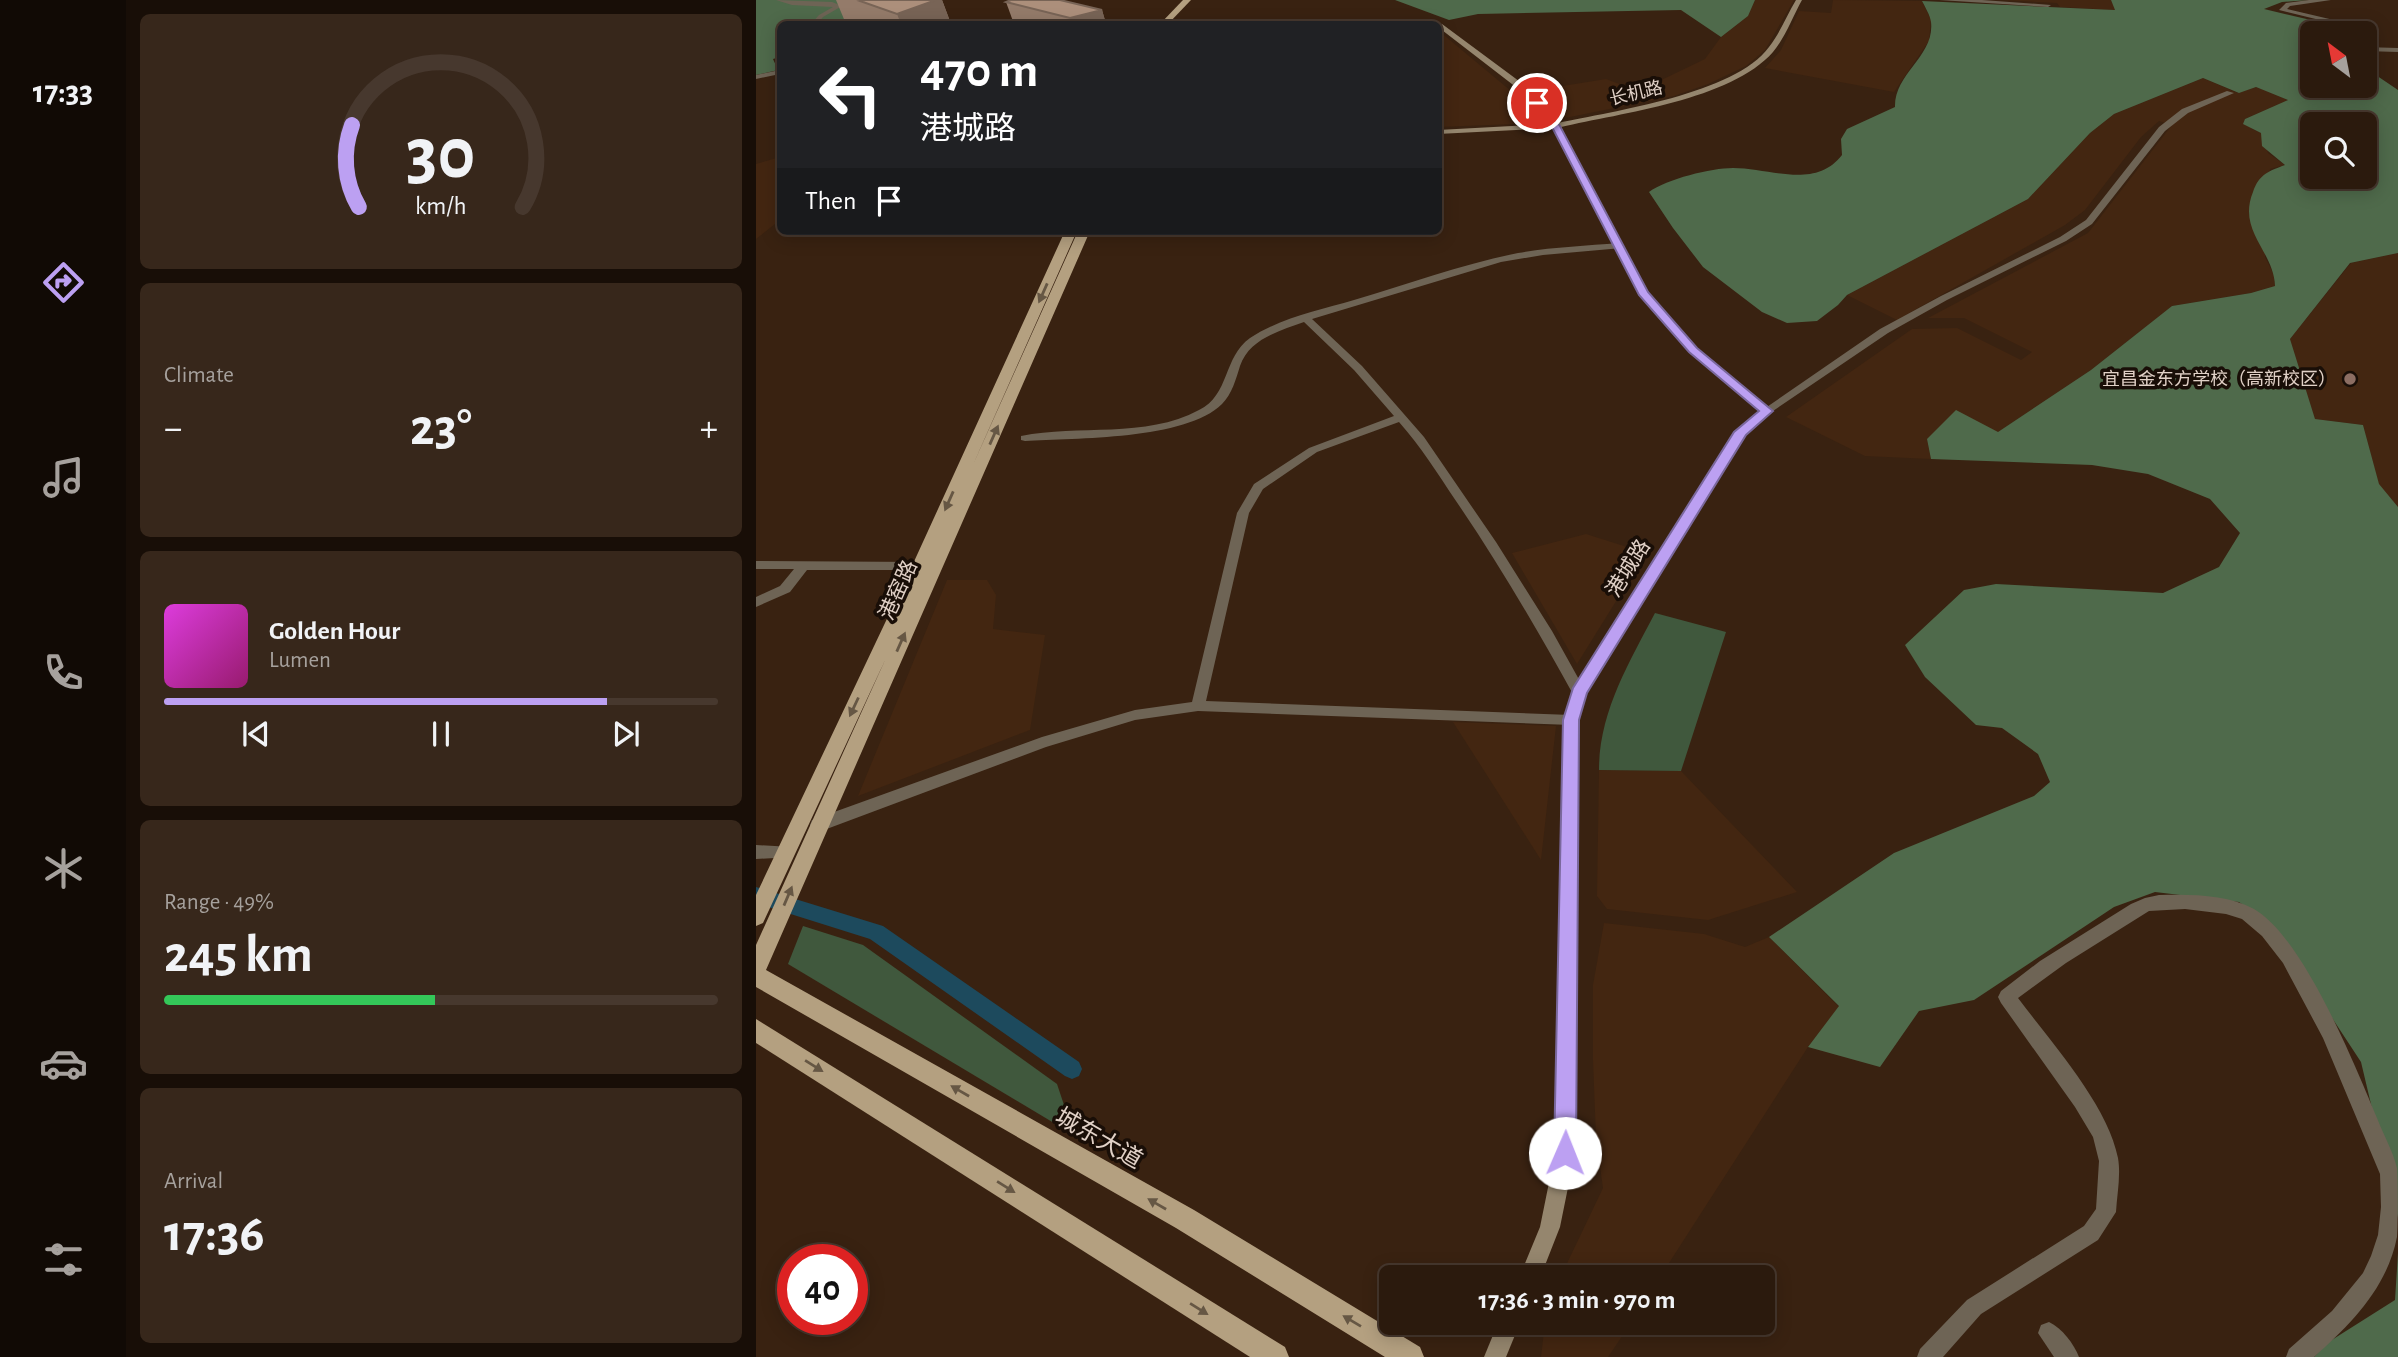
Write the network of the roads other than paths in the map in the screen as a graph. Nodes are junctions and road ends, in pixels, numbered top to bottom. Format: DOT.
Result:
graph roads {
  1 [pos="779,0"];
  2 [pos="1187,0"];
  3 [pos="1195,0"];
  4 [pos="1799,0"];
  5 [pos="1942,0"];
  6 [pos="2328,0"];
  7 [pos="2048,5"];
  8 [pos="1077,16"];
  9 [pos="817,21"];
  10 [pos="1101,21"];
  11 [pos="1167,21"];
  12 [pos="1176,21"];
  13 [pos="2332,21"];
  14 [pos="1442,27"];
  15 [pos="2377,49"];
  16 [pos="2398,50"];
  17 [pos="777,73"];
  18 [pos="756,77"];
  19 [pos="2230,93"];
  20 [pos="1556,126"];
  21 [pos="1442,132"];
  22 [pos="1069,235"];
  23 [pos="1082,235"];
  24 [pos="1619,246"];
  25 [pos="1305,318"];
  26 [pos="1766,411"];
  27 [pos="1400,418"];
  28 [pos="1024,438"];
  29 [pos="756,565"];
  30 [pos="804,565"];
  31 [pos="920,566"];
  32 [pos="756,602"];
  33 [pos="1579,692"];
  34 [pos="1198,706"];
  35 [pos="1571,720"];
  36 [pos="818,825"];
  37 [pos="756,852"];
  38 [pos="789,859"];
  39 [pos="764,924"];
  40 [pos="756,968"];
  41 [pos="756,976"];
  42 [pos="756,1030"];
  43 [pos="1534,1265"];
  44 [pos="2049,1333"];
  45 [pos="1505,1335"];
  46 [pos="1275,1357"];
  47 [pos="1410,1357"];
  48 [pos="1495,1357"];
  49 [pos="1928,1357"];
  50 [pos="2068,1357"];
  51 [pos="2297,1357"];
  1 -- 9 [label="street"];
  2 -- 11 [label="main road"];
  3 -- 12 [label="main road"];
  4 -- 20 [label="street, 长机路"];
  5 -- 7 [label="street"];
  6 -- 13 [label="street"];
  8 -- 10 [label="street"];
  14 -- 20 [label="street"];
  15 -- 16 [label="street"];
  17 -- 18 [label="street"];
  19 -- 26 [label="street"];
  20 -- 21 [label="street, 长机路"];
  20 -- 24 [label="street"];
  22 -- 31 [label="main road, 港窑路, one-way"];
  36 -- 23 [label="main road, 港窑路, one-way"];
  24 -- 25 [label="street"];
  24 -- 26 [label="street"];
  25 -- 27 [label="street"];
  25 -- 28 [label="street"];
  26 -- 33 [label="street, 港城路"];
  27 -- 33 [label="street"];
  27 -- 34 [label="street"];
  29 -- 30 [label="street"];
  30 -- 31 [label="street"];
  30 -- 32 [label="street"];
  31 -- 38 [label="main road, 港窑路, one-way"];
  33 -- 35 [label="street, 港城路"];
  34 -- 35 [label="street"];
  34 -- 36 [label="street"];
  35 -- 43 [label="street, 港城路"];
  36 -- 38 [label="main road, 港窑路"];
  37 -- 38 [label="street"];
  38 -- 39 [label="main road, 港窑路"];
  39 -- 40 [label="main road, 港窑路"];
  47 -- 41 [label="main road, 城东大道, one-way"];
  42 -- 46 [label="main road, one-way"];
  44 -- 50 [label="street"];
  45 -- 48 [label="street"];
  49 -- 51 [label="street"];
}
